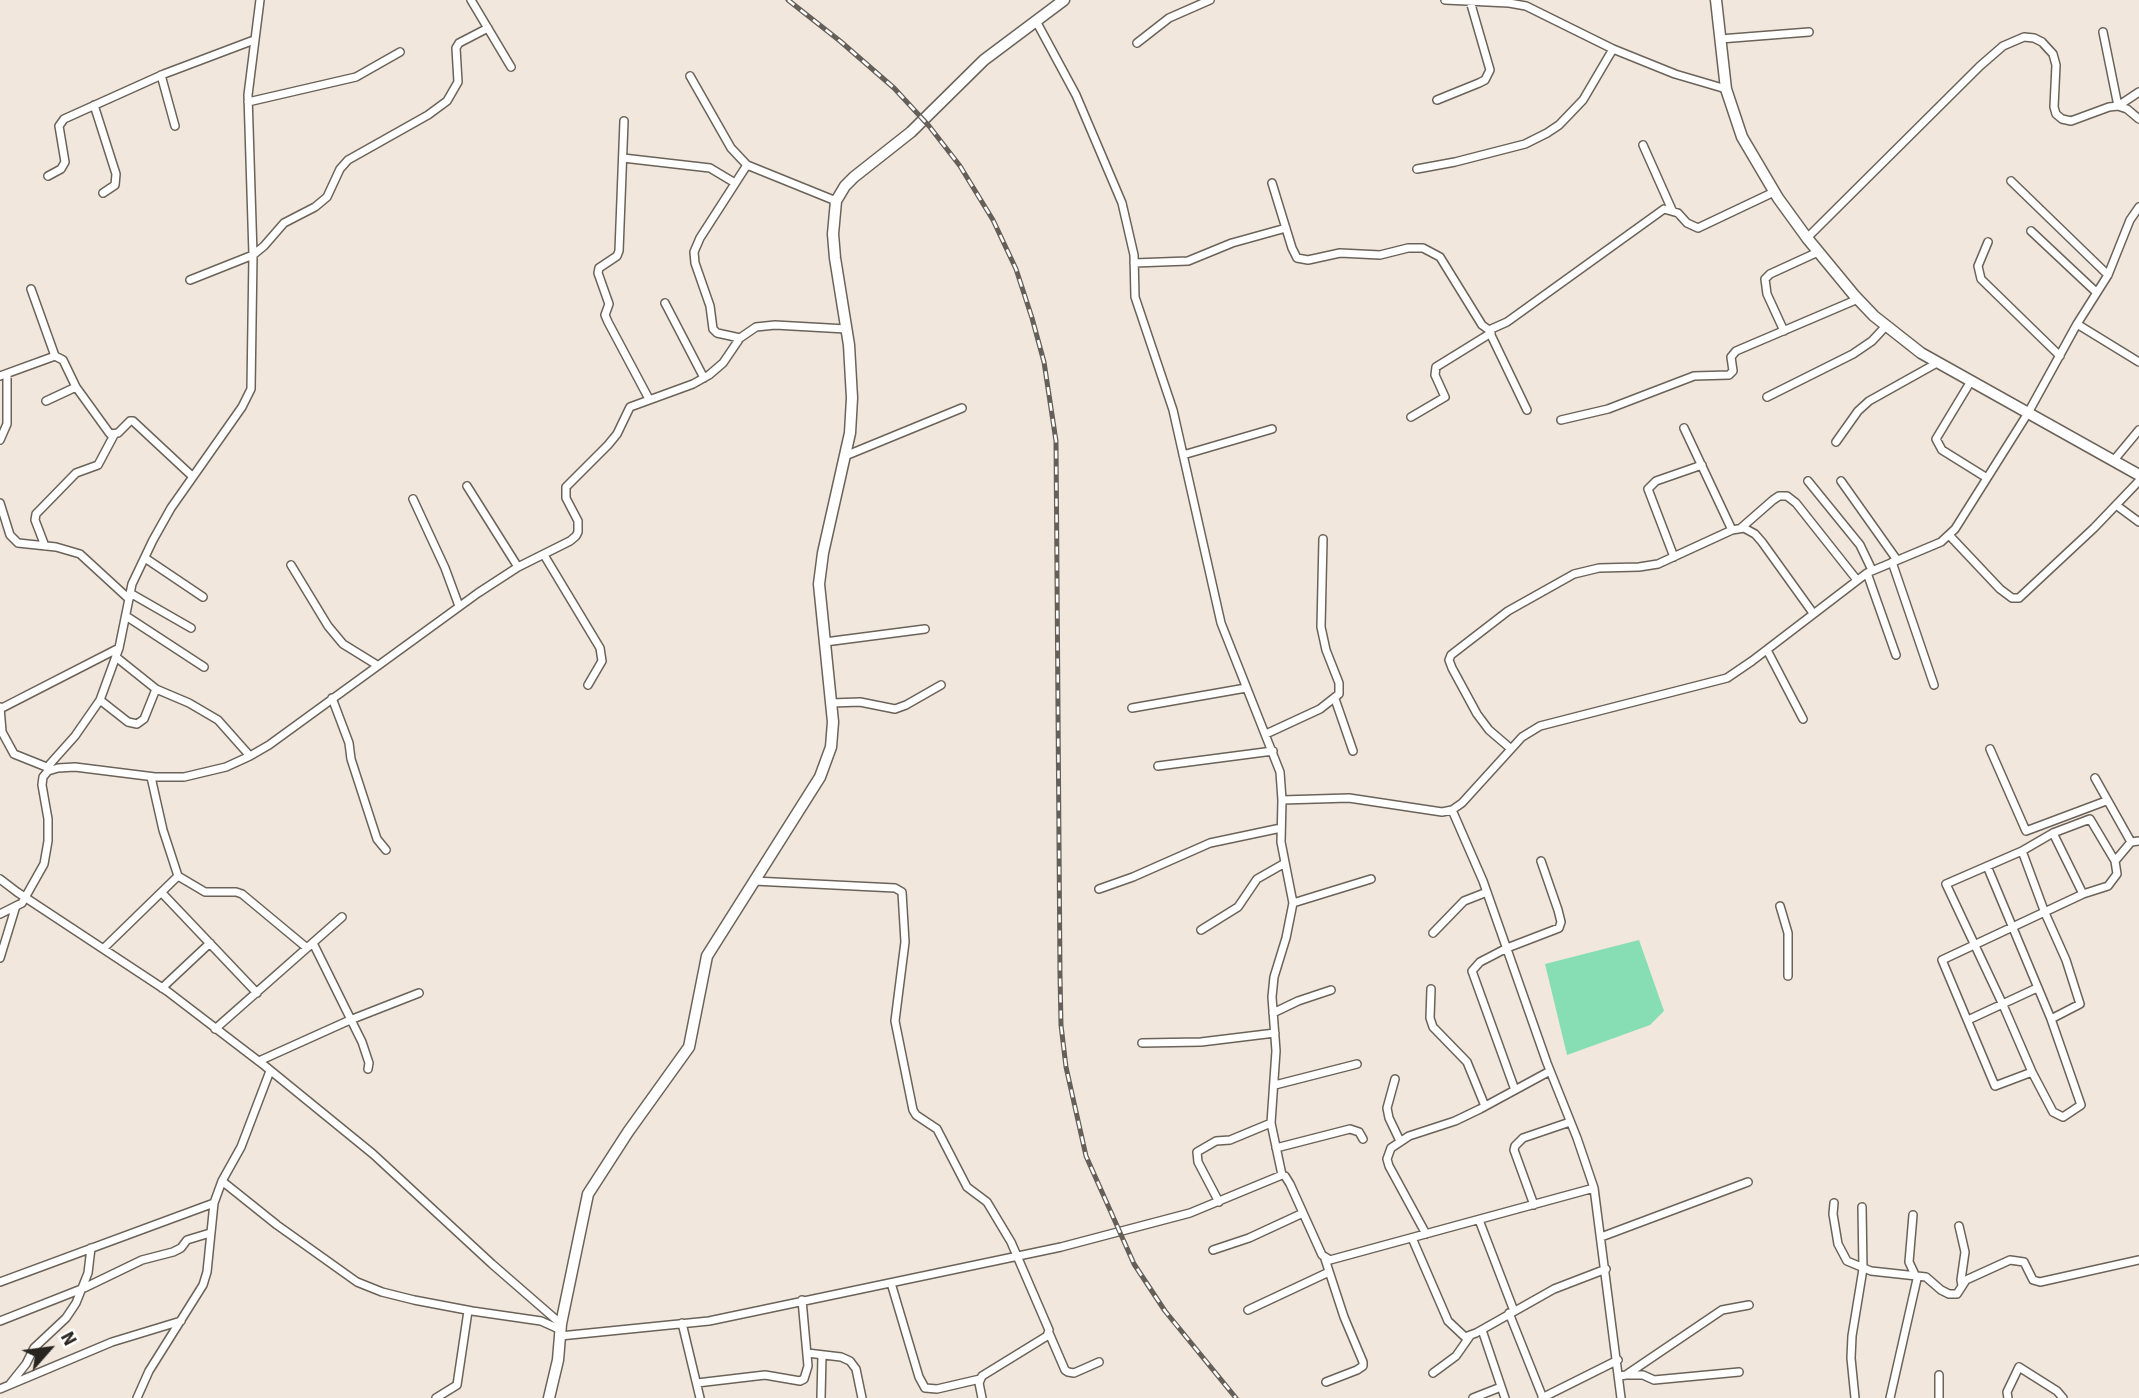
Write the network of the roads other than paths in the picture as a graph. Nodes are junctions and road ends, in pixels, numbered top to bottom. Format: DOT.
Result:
graph roads {
  1 [pos="260,0"];
  2 [pos="471,0"];
  3 [pos="1064,0"];
  4 [pos="1210,0"];
  5 [pos="1445,0"];
  6 [pos="1716,0"];
  7 [pos="1470,1"];
  8 [pos="1036,21"];
  9 [pos="488,28"];
  10 [pos="1809,32"];
  11 [pos="2103,32"];
  12 [pos="1720,39"];
  13 [pos="254,40"];
  14 [pos="1137,43"];
  15 [pos="1613,49"];
  16 [pos="400,52"];
  17 [pos="511,67"];
  18 [pos="161,75"];
  19 [pos="690,76"];
  20 [pos="1726,89"];
  21 [pos="2139,92"];
  22 [pos="1437,100"];
  23 [pos="248,102"];
  24 [pos="94,105"];
  25 [pos="2118,106"];
  26 [pos="2139,119"];
  27 [pos="624,121"];
  28 [pos="175,126"];
  29 [pos="1643,145"];
  30 [pos="623,158"];
  31 [pos="747,165"];
  32 [pos="1417,169"];
  33 [pos="48,176"];
  34 [pos="2011,181"];
  35 [pos="735,183"];
  36 [pos="1272,183"];
  37 [pos="1774,192"];
  38 [pos="103,193"];
  39 [pos="836,201"];
  40 [pos="2139,207"];
  41 [pos="1671,210"];
  42 [pos="1286,228"];
  43 [pos="2031,232"];
  44 [pos="1807,238"];
  45 [pos="1988,242"];
  46 [pos="1818,252"];
  47 [pos="253,255"];
  48 [pos="1134,259"];
  49 [pos="2108,275"];
  50 [pos="190,280"];
  51 [pos="31,289"];
  52 [pos="2096,292"];
  53 [pos="1858,299"];
  54 [pos="665,303"];
  55 [pos="2077,324"];
  56 [pos="1886,326"];
  57 [pos="846,329"];
  58 [pos="1784,331"];
  59 [pos="1490,332"];
  60 [pos="740,338"];
  61 [pos="55,356"];
  62 [pos="2060,356"];
  63 [pos="2139,362"];
  64 [pos="1937,363"];
  65 [pos="3,375"];
  66 [pos="704,378"];
  67 [pos="1971,382"];
  68 [pos="76,387"];
  69 [pos="1767,397"];
  70 [pos="649,398"];
  71 [pos="46,401"];
  72 [pos="962,408"];
  73 [pos="1527,410"];
  74 [pos="2028,413"];
  75 [pos="1411,417"];
  76 [pos="1561,420"];
  77 [pos="1684,428"];
  78 [pos="1272,429"];
  79 [pos="2139,430"];
  80 [pos="114,435"];
  81 [pos="0,439"];
  82 [pos="1836,442"];
  83 [pos="1183,455"];
  84 [pos="845,456"];
  85 [pos="2114,460"];
  86 [pos="1702,465"];
  87 [pos="2139,475"];
  88 [pos="192,476"];
  89 [pos="1987,478"];
  90 [pos="1808,481"];
  91 [pos="1840,481"];
  92 [pos="2139,481"];
  93 [pos="467,486"];
  94 [pos="413,499"];
  95 [pos="0,503"];
  96 [pos="2116,505"];
  97 [pos="2139,522"];
  98 [pos="1737,529"];
  99 [pos="1949,535"];
  100 [pos="1323,538"];
  101 [pos="45,546"];
  102 [pos="544,555"];
  103 [pos="1674,556"];
  104 [pos="145,558"];
  105 [pos="1894,561"];
  106 [pos="291,565"];
  107 [pos="518,567"];
  108 [pos="1870,571"];
  109 [pos="1857,580"];
  110 [pos="129,596"];
  111 [pos="203,597"];
  112 [pos="459,606"];
  113 [pos="1814,613"];
  114 [pos="126,617"];
  115 [pos="191,628"];
  116 [pos="925,629"];
  117 [pos="825,642"];
  118 [pos="1767,650"];
  119 [pos="118,652"];
  120 [pos="1896,655"];
  121 [pos="377,665"];
  122 [pos="204,667"];
  123 [pos="1934,684"];
  124 [pos="588,685"];
  125 [pos="941,685"];
  126 [pos="1245,688"];
  127 [pos="156,690"];
  128 [pos="332,698"];
  129 [pos="1335,699"];
  130 [pos="100,700"];
  131 [pos="831,703"];
  132 [pos="1132,708"];
  133 [pos="0,709"];
  134 [pos="1803,719"];
  135 [pos="1266,734"];
  136 [pos="1510,748"];
  137 [pos="1990,749"];
  138 [pos="1273,751"];
  139 [pos="1353,751"];
  140 [pos="250,756"];
  141 [pos="1158,766"];
  142 [pos="48,770"];
  143 [pos="151,777"];
  144 [pos="2095,778"];
  145 [pos="1282,800"];
  146 [pos="2106,801"];
  147 [pos="1452,810"];
  148 [pos="1281,828"];
  149 [pos="2053,833"];
  150 [pos="2135,841"];
  151 [pos="386,850"];
  152 [pos="2022,851"];
  153 [pos="1541,861"];
  154 [pos="2115,861"];
  155 [pos="1285,863"];
  156 [pos="1987,866"];
  157 [pos="177,876"];
  158 [pos="0,879"];
  159 [pos="1371,879"];
  160 [pos="754,880"];
  161 [pos="1099,889"];
  162 [pos="1487,892"];
  163 [pos="162,893"];
  164 [pos="2083,894"];
  165 [pos="26,898"];
  166 [pos="1293,903"];
  167 [pos="1780,906"];
  168 [pos="15,909"];
  169 [pos="2045,913"];
  170 [pos="0,914"];
  171 [pos="342,918"];
  172 [pos="2012,927"];
  173 [pos="1201,930"];
  174 [pos="1433,933"];
  175 [pos="210,943"];
  176 [pos="1974,944"];
  177 [pos="310,946"];
  178 [pos="104,948"];
  179 [pos="1507,948"];
  180 [pos="0,958"];
  181 [pos="1788,976"];
  182 [pos="162,988"];
  183 [pos="2036,988"];
  184 [pos="1430,989"];
  185 [pos="1331,990"];
  186 [pos="257,993"];
  187 [pos="419,993"];
  188 [pos="2004,1005"];
  189 [pos="1273,1013"];
  190 [pos="2051,1019"];
  191 [pos="350,1020"];
  192 [pos="1968,1020"];
  193 [pos="215,1028"];
  194 [pos="1275,1033"];
  195 [pos="1142,1043"];
  196 [pos="259,1062"];
  197 [pos="1357,1064"];
  198 [pos="368,1069"];
  199 [pos="270,1070"];
  200 [pos="1550,1071"];
  201 [pos="2032,1072"];
  202 [pos="1395,1079"];
  203 [pos="1275,1085"];
  204 [pos="1514,1090"];
  205 [pos="1485,1106"];
  206 [pos="1570,1122"];
  207 [pos="1271,1123"];
  208 [pos="1363,1139"];
  209 [pos="1400,1141"];
  210 [pos="1276,1148"];
  211 [pos="1282,1175"];
  212 [pos="222,1181"];
  213 [pos="1748,1182"];
  214 [pos="1594,1188"];
  215 [pos="1220,1202"];
  216 [pos="214,1203"];
  217 [pos="1834,1203"];
  218 [pos="1534,1205"];
  219 [pos="1862,1207"];
  220 [pos="1303,1213"];
  221 [pos="1913,1214"];
  222 [pos="1479,1220"];
  223 [pos="1959,1226"];
  224 [pos="210,1233"];
  225 [pos="1426,1234"];
  226 [pos="1601,1237"];
  227 [pos="1412,1238"];
  228 [pos="91,1248"];
  229 [pos="1213,1250"];
  230 [pos="1017,1256"];
  231 [pos="1325,1259"];
  232 [pos="2139,1260"];
  233 [pos="1606,1269"];
  234 [pos="1863,1269"];
  235 [pos="1329,1272"];
  236 [pos="1917,1277"];
  237 [pos="0,1282"];
  238 [pos="891,1283"];
  239 [pos="1962,1286"];
  240 [pos="84,1288"];
  241 [pos="803,1300"];
  242 [pos="1749,1306"];
  243 [pos="1248,1310"];
  244 [pos="468,1311"];
  245 [pos="1512,1312"];
  246 [pos="0,1321"];
  247 [pos="181,1321"];
  248 [pos="682,1324"];
  249 [pos="561,1330"];
  250 [pos="1482,1330"];
  251 [pos="1049,1333"];
  252 [pos="1470,1336"];
  253 [pos="807,1353"];
  254 [pos="822,1355"];
  255 [pos="1618,1360"];
  256 [pos="1099,1362"];
  257 [pos="1739,1372"];
  258 [pos="1433,1373"];
  259 [pos="1939,1375"];
  260 [pos="1623,1376"];
  261 [pos="980,1379"];
  262 [pos="1326,1382"];
  263 [pos="697,1383"];
  264 [pos="10,1385"];
  265 [pos="1501,1387"];
  266 [pos="0,1389"];
  267 [pos="1560,1394"];
  268 [pos="137,1398"];
  269 [pos="436,1398"];
  270 [pos="548,1398"];
  271 [pos="700,1398"];
  272 [pos="821,1398"];
  273 [pos="862,1398"];
  274 [pos="982,1398"];
  275 [pos="1473,1398"];
  276 [pos="1505,1398"];
  277 [pos="1542,1398"];
  278 [pos="1622,1398"];
  279 [pos="1855,1398"];
  280 [pos="1890,1398"];
  281 [pos="1939,1398"];
  282 [pos="2008,1398"];
  283 [pos="2063,1398"];
  1 -- 13 [label="street"];
  2 -- 9 [label="street"];
  3 -- 8 [label="street"];
  4 -- 14 [label="street"];
  5 -- 7 [label="street"];
  6 -- 12 [label="street"];
  7 -- 15 [label="street"];
  7 -- 22 [label="street"];
  8 -- 39 [label="street"];
  8 -- 48 [label="street"];
  9 -- 17 [label="street"];
  9 -- 47 [label="street"];
  10 -- 12 [label="street"];
  11 -- 25 [label="street"];
  12 -- 20 [label="street"];
  13 -- 18 [label="street"];
  13 -- 23 [label="street"];
  15 -- 20 [label="street"];
  15 -- 32 [label="street"];
  16 -- 23 [label="street"];
  18 -- 24 [label="street"];
  18 -- 28 [label="street"];
  19 -- 31 [label="street"];
  20 -- 37 [label="street"];
  21 -- 25 [label="street"];
  23 -- 47 [label="street"];
  24 -- 33 [label="street"];
  24 -- 38 [label="street"];
  25 -- 26 [label="street"];
  25 -- 44 [label="street"];
  27 -- 30 [label="street"];
  29 -- 41 [label="street"];
  30 -- 35 [label="street"];
  30 -- 70 [label="street"];
  31 -- 35 [label="street"];
  31 -- 39 [label="street"];
  34 -- 49 [label="street"];
  35 -- 60 [label="street"];
  36 -- 42 [label="street"];
  37 -- 41 [label="street"];
  37 -- 44 [label="street"];
  39 -- 57 [label="street"];
  40 -- 49 [label="street"];
  41 -- 59 [label="street"];
  42 -- 48 [label="street"];
  42 -- 59 [label="street"];
  43 -- 52 [label="street"];
  44 -- 46 [label="street"];
  45 -- 62 [label="street"];
  46 -- 53 [label="street"];
  46 -- 58 [label="street"];
  47 -- 50 [label="street"];
  47 -- 88 [label="street"];
  48 -- 83 [label="street"];
  49 -- 52 [label="street"];
  51 -- 61 [label="street"];
  52 -- 55 [label="street"];
  53 -- 56 [label="street"];
  53 -- 58 [label="street"];
  54 -- 66 [label="street"];
  55 -- 62 [label="street"];
  55 -- 63 [label="street"];
  56 -- 64 [label="street"];
  56 -- 69 [label="street"];
  57 -- 60 [label="street"];
  57 -- 84 [label="street"];
  58 -- 76 [label="street"];
  59 -- 73 [label="street"];
  59 -- 75 [label="street"];
  60 -- 66 [label="street"];
  61 -- 65 [label="street"];
  61 -- 68 [label="street"];
  62 -- 74 [label="street"];
  64 -- 67 [label="street"];
  64 -- 82 [label="street"];
  65 -- 81 [label="street"];
  66 -- 70 [label="street"];
  67 -- 74 [label="street"];
  67 -- 89 [label="street"];
  68 -- 71 [label="street"];
  68 -- 80 [label="street"];
  70 -- 102 [label="street"];
  72 -- 84 [label="street"];
  74 -- 85 [label="street"];
  74 -- 89 [label="street"];
  77 -- 86 [label="street"];
  78 -- 83 [label="street"];
  79 -- 85 [label="street"];
  80 -- 88 [label="street"];
  80 -- 101 [label="street"];
  83 -- 126 [label="street"];
  84 -- 117 [label="street"];
  85 -- 87 [label="street"];
  86 -- 98 [label="street"];
  86 -- 103 [label="street"];
  88 -- 104 [label="street"];
  89 -- 99 [label="street"];
  90 -- 108 [label="street"];
  91 -- 105 [label="street"];
  92 -- 96 [label="street"];
  93 -- 107 [label="street"];
  94 -- 112 [label="street"];
  95 -- 101 [label="street"];
  96 -- 97 [label="street"];
  96 -- 99 [label="street"];
  98 -- 103 [label="street"];
  98 -- 109 [label="street"];
  98 -- 113 [label="street"];
  99 -- 105 [label="street"];
  100 -- 129 [label="street"];
  101 -- 110 [label="street"];
  102 -- 107 [label="street"];
  102 -- 124 [label="street"];
  103 -- 136 [label="street"];
  104 -- 110 [label="street"];
  104 -- 111 [label="street"];
  105 -- 108 [label="street"];
  105 -- 123 [label="street"];
  106 -- 121 [label="street"];
  107 -- 112 [label="street"];
  108 -- 109 [label="street"];
  108 -- 120 [label="street"];
  109 -- 113 [label="street"];
  110 -- 114 [label="street"];
  110 -- 115 [label="street"];
  112 -- 121 [label="street"];
  113 -- 118 [label="street"];
  114 -- 119 [label="street"];
  114 -- 122 [label="street"];
  116 -- 117 [label="street"];
  117 -- 131 [label="street"];
  118 -- 134 [label="street"];
  118 -- 136 [label="street"];
  119 -- 127 [label="street"];
  119 -- 130 [label="street"];
  119 -- 133 [label="street"];
  121 -- 128 [label="street"];
  125 -- 131 [label="street"];
  126 -- 132 [label="street"];
  126 -- 135 [label="street"];
  127 -- 130 [label="street"];
  127 -- 140 [label="street"];
  128 -- 140 [label="street"];
  128 -- 151 [label="street"];
  129 -- 135 [label="street"];
  129 -- 139 [label="street"];
  130 -- 142 [label="street"];
  131 -- 160 [label="street"];
  133 -- 142 [label="street"];
  135 -- 138 [label="street"];
  136 -- 147 [label="street"];
  137 -- 146 [label="street"];
  138 -- 141 [label="street"];
  138 -- 145 [label="street"];
  140 -- 143 [label="street"];
  142 -- 143 [label="street"];
  142 -- 165 [label="street"];
  143 -- 157 [label="street"];
  144 -- 146 [label="street"];
  145 -- 147 [label="street"];
  145 -- 148 [label="street"];
  146 -- 150 [label="street"];
  147 -- 162 [label="street"];
  148 -- 155 [label="street"];
  148 -- 161 [label="street"];
  149 -- 152 [label="street"];
  149 -- 154 [label="street"];
  149 -- 164 [label="street"];
  150 -- 154 [label="street"];
  152 -- 156 [label="street"];
  152 -- 169 [label="street"];
  153 -- 179 [label="street"];
  154 -- 164 [label="street"];
  155 -- 166 [label="street"];
  155 -- 173 [label="street"];
  156 -- 172 [label="street"];
  156 -- 176 [label="street"];
  157 -- 163 [label="street"];
  157 -- 177 [label="street"];
  158 -- 165 [label="street"];
  159 -- 166 [label="street"];
  160 -- 230 [label="street"];
  160 -- 249 [label="street"];
  162 -- 174 [label="street"];
  162 -- 179 [label="street"];
  163 -- 175 [label="street"];
  163 -- 178 [label="street"];
  164 -- 169 [label="street"];
  165 -- 168 [label="street"];
  165 -- 178 [label="street"];
  166 -- 189 [label="street"];
  167 -- 181 [label="street"];
  168 -- 170 [label="street"];
  168 -- 180 [label="street"];
  169 -- 172 [label="street"];
  169 -- 190 [label="street"];
  171 -- 177 [label="street"];
  172 -- 176 [label="street"];
  172 -- 183 [label="street"];
  175 -- 182 [label="street"];
  175 -- 186 [label="street"];
  176 -- 188 [label="street"];
  176 -- 192 [label="street"];
  177 -- 186 [label="street"];
  177 -- 191 [label="street"];
  178 -- 182 [label="street"];
  179 -- 200 [label="street"];
  179 -- 204 [label="street"];
  182 -- 193 [label="street"];
  183 -- 188 [label="street"];
  183 -- 190 [label="street"];
  184 -- 205 [label="street"];
  185 -- 189 [label="street"];
  186 -- 193 [label="street"];
  187 -- 191 [label="street"];
  188 -- 192 [label="street"];
  188 -- 201 [label="street"];
  189 -- 194 [label="street"];
  190 -- 201 [label="street"];
  191 -- 196 [label="street"];
  191 -- 198 [label="street"];
  192 -- 201 [label="street"];
  193 -- 196 [label="street"];
  194 -- 195 [label="street"];
  194 -- 203 [label="street"];
  196 -- 199 [label="street"];
  197 -- 203 [label="street"];
  199 -- 212 [label="street"];
  199 -- 249 [label="street"];
  200 -- 204 [label="street"];
  200 -- 206 [label="street"];
  202 -- 209 [label="street"];
  203 -- 207 [label="street"];
  204 -- 205 [label="street"];
  205 -- 209 [label="street"];
  206 -- 214 [label="street"];
  206 -- 218 [label="street"];
  207 -- 210 [label="street"];
  207 -- 215 [label="street"];
  208 -- 210 [label="street"];
  209 -- 225 [label="street"];
  210 -- 211 [label="street"];
  211 -- 215 [label="street"];
  211 -- 220 [label="street"];
  212 -- 216 [label="street"];
  212 -- 244 [label="street"];
  213 -- 226 [label="street"];
  214 -- 218 [label="street"];
  214 -- 226 [label="street"];
  215 -- 230 [label="street"];
  216 -- 224 [label="street"];
  216 -- 228 [label="street"];
  217 -- 234 [label="street"];
  218 -- 222 [label="street"];
  219 -- 234 [label="street"];
  220 -- 229 [label="street"];
  220 -- 231 [label="street"];
  221 -- 236 [label="street"];
  222 -- 225 [label="street"];
  222 -- 245 [label="street"];
  223 -- 239 [label="street"];
  224 -- 240 [label="street"];
  224 -- 247 [label="street"];
  225 -- 227 [label="street"];
  226 -- 233 [label="street"];
  227 -- 231 [label="street"];
  227 -- 252 [label="street"];
  228 -- 237 [label="street"];
  228 -- 240 [label="street"];
  230 -- 238 [label="street"];
  230 -- 251 [label="street"];
  231 -- 235 [label="street"];
  232 -- 239 [label="street"];
  233 -- 245 [label="street"];
  233 -- 255 [label="street"];
  234 -- 236 [label="street"];
  234 -- 279 [label="street"];
  235 -- 243 [label="street"];
  235 -- 262 [label="street"];
  236 -- 239 [label="street"];
  236 -- 280 [label="street"];
  238 -- 241 [label="street"];
  238 -- 261 [label="street"];
  240 -- 246 [label="street"];
  240 -- 264 [label="street"];
  241 -- 248 [label="street"];
  241 -- 253 [label="street"];
  242 -- 260 [label="street"];
  244 -- 249 [label="street"];
  244 -- 269 [label="street"];
  245 -- 250 [label="street"];
  245 -- 277 [label="street"];
  247 -- 264 [label="street"];
  247 -- 268 [label="street"];
  248 -- 249 [label="street"];
  248 -- 263 [label="street"];
  249 -- 270 [label="street"];
  250 -- 252 [label="street"];
  250 -- 265 [label="street"];
  251 -- 256 [label="street"];
  251 -- 261 [label="street"];
  252 -- 258 [label="street"];
  253 -- 254 [label="street"];
  253 -- 263 [label="street"];
  254 -- 272 [label="street"];
  254 -- 273 [label="street"];
  255 -- 260 [label="street"];
  255 -- 267 [label="street"];
  257 -- 260 [label="street"];
  259 -- 281 [label="street"];
  260 -- 278 [label="street"];
  261 -- 274 [label="street"];
  263 -- 271 [label="street"];
  264 -- 266 [label="street"];
  265 -- 275 [label="street"];
  265 -- 276 [label="street"];
  267 -- 277 [label="street"];
  282 -- 283 [label="street"];
}
